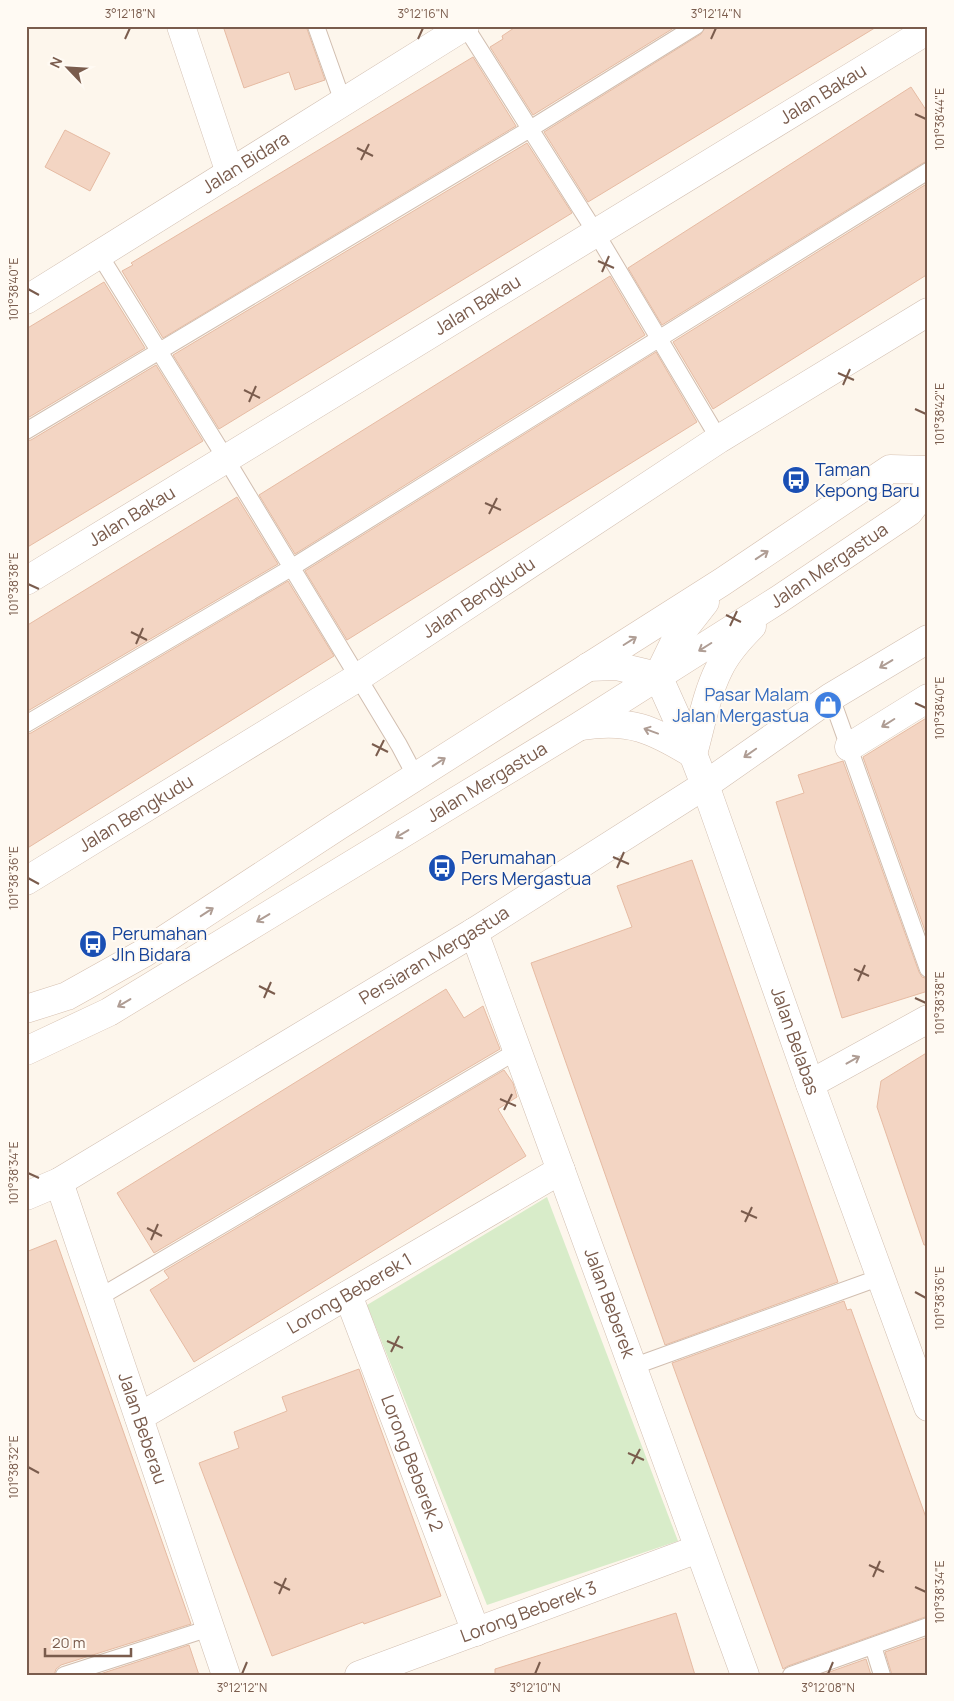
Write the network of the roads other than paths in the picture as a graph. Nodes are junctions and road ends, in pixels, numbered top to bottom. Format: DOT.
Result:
graph roads {
  1 [pos="181,26"];
  2 [pos="316,26"];
  3 [pos="696,26"];
  4 [pos="454,29"];
  5 [pos="928,30"];
  6 [pos="343,102"];
  7 [pos="530,129"];
  8 [pos="928,171"];
  9 [pos="230,173"];
  10 [pos="596,233"];
  11 [pos="99,254"];
  12 [pos="26,300"];
  13 [pos="928,312"];
  14 [pos="658,338"];
  15 [pos="158,351"];
  16 [pos="26,431"];
  17 [pos="719,439"];
  18 [pos="226,459"];
  19 [pos="928,470"];
  20 [pos="928,487"];
  21 [pos="291,568"];
  22 [pos="26,581"];
  23 [pos="722,582"];
  24 [pos="778,600"];
  25 [pos="928,639"];
  26 [pos="588,667"];
  27 [pos="658,676"];
  28 [pos="358,678"];
  29 [pos="832,697"];
  30 [pos="928,698"];
  31 [pos="26,724"];
  32 [pos="578,727"];
  33 [pos="849,747"];
  34 [pos="693,754"];
  35 [pos="416,777"];
  36 [pos="705,785"];
  37 [pos="26,881"];
  38 [pos="474,932"];
  39 [pos="928,969"];
  40 [pos="26,1009"];
  41 [pos="928,1019"];
  42 [pos="517,1050"];
  43 [pos="26,1051"];
  44 [pos="810,1084"];
  45 [pos="561,1170"];
  46 [pos="59,1182"];
  47 [pos="26,1196"];
  48 [pos="881,1277"];
  49 [pos="348,1295"];
  50 [pos="98,1298"];
  51 [pos="632,1367"];
  52 [pos="928,1407"];
  53 [pos="139,1418"];
  54 [pos="698,1549"];
  55 [pos="928,1626"];
  56 [pos="210,1628"];
  57 [pos="476,1632"];
  58 [pos="873,1646"];
  59 [pos="64,1675"];
  60 [pos="226,1675"];
  61 [pos="359,1675"];
  62 [pos="744,1675"];
  63 [pos="791,1675"];
  64 [pos="882,1675"];
  1 -- 9 [label="street"];
  2 -- 6 [label="lane"];
  3 -- 7 [label="lane"];
  4 -- 6 [label="street, Jalan Bidara"];
  4 -- 7 [label="lane"];
  5 -- 10 [label="street, Jalan Bakau"];
  6 -- 9 [label="street, Jalan Bidara"];
  7 -- 10 [label="lane"];
  7 -- 15 [label="lane"];
  8 -- 14 [label="lane"];
  9 -- 11 [label="street, Jalan Bidara"];
  10 -- 14 [label="lane"];
  10 -- 18 [label="street, Jalan Bakau"];
  11 -- 12 [label="street, Jalan Bidara"];
  11 -- 15 [label="lane"];
  13 -- 17 [label="street, Jalan Bengkudu"];
  14 -- 17 [label="lane"];
  14 -- 21 [label="lane"];
  15 -- 16 [label="lane"];
  15 -- 18 [label="lane"];
  17 -- 28 [label="street, Jalan Bengkudu"];
  18 -- 21 [label="lane"];
  18 -- 22 [label="street, Jalan Bakau"];
  23 -- 19 [label="street, one-way"];
  20 -- 24 [label="street, Jalan Mergastua"];
  21 -- 28 [label="lane"];
  21 -- 31 [label="lane"];
  26 -- 23 [label="street, one-way"];
  23 -- 27 [label="street"];
  24 -- 27 [label="street, Jalan Mergastua, one-way"];
  24 -- 34 [label="street"];
  25 -- 29 [label="street, Persiaran Mergastua, one-way"];
  26 -- 27 [label="street"];
  35 -- 26 [label="street, one-way"];
  27 -- 32 [label="street, Jalan Mergastua"];
  27 -- 34 [label="street, Jalan Belabas"];
  28 -- 35 [label="lane"];
  28 -- 37 [label="street, Jalan Bengkudu"];
  29 -- 33 [label="lane"];
  29 -- 36 [label="street, Persiaran Mergastua, one-way"];
  30 -- 33 [label="street, one-way"];
  34 -- 32 [label="street, one-way"];
  32 -- 43 [label="street, Jalan Mergastua, one-way"];
  33 -- 39 [label="lane"];
  34 -- 36 [label="street, Jalan Belabas"];
  40 -- 35 [label="street, one-way"];
  36 -- 38 [label="street, Persiaran Mergastua"];
  36 -- 44 [label="street, Jalan Belabas"];
  38 -- 42 [label="street, Jalan Beberek"];
  38 -- 46 [label="street, Persiaran Mergastua"];
  44 -- 41 [label="street, one-way"];
  42 -- 45 [label="street, Jalan Beberek"];
  42 -- 50 [label="lane"];
  44 -- 48 [label="street, Jalan Belabas"];
  45 -- 49 [label="street, Lorong Beberek 1"];
  45 -- 51 [label="street, Jalan Beberek"];
  46 -- 47 [label="street, Persiaran Mergastua"];
  46 -- 50 [label="street, Jalan Beberau"];
  48 -- 51 [label="lane"];
  48 -- 52 [label="street, Jalan Belabas"];
  49 -- 53 [label="street, Lorong Beberek 1"];
  49 -- 57 [label="street, Lorong Beberek 2"];
  50 -- 53 [label="street, Jalan Beberau"];
  51 -- 54 [label="street, Jalan Beberek"];
  53 -- 56 [label="street, Jalan Beberau"];
  54 -- 57 [label="street, Lorong Beberek 3"];
  54 -- 62 [label="street, Jalan Beberek"];
  55 -- 58 [label="lane"];
  56 -- 59 [label="lane"];
  56 -- 60 [label="street, Jalan Beberau"];
  57 -- 61 [label="street, Lorong Beberek 3"];
  58 -- 63 [label="lane"];
  58 -- 64 [label="lane"];
}
